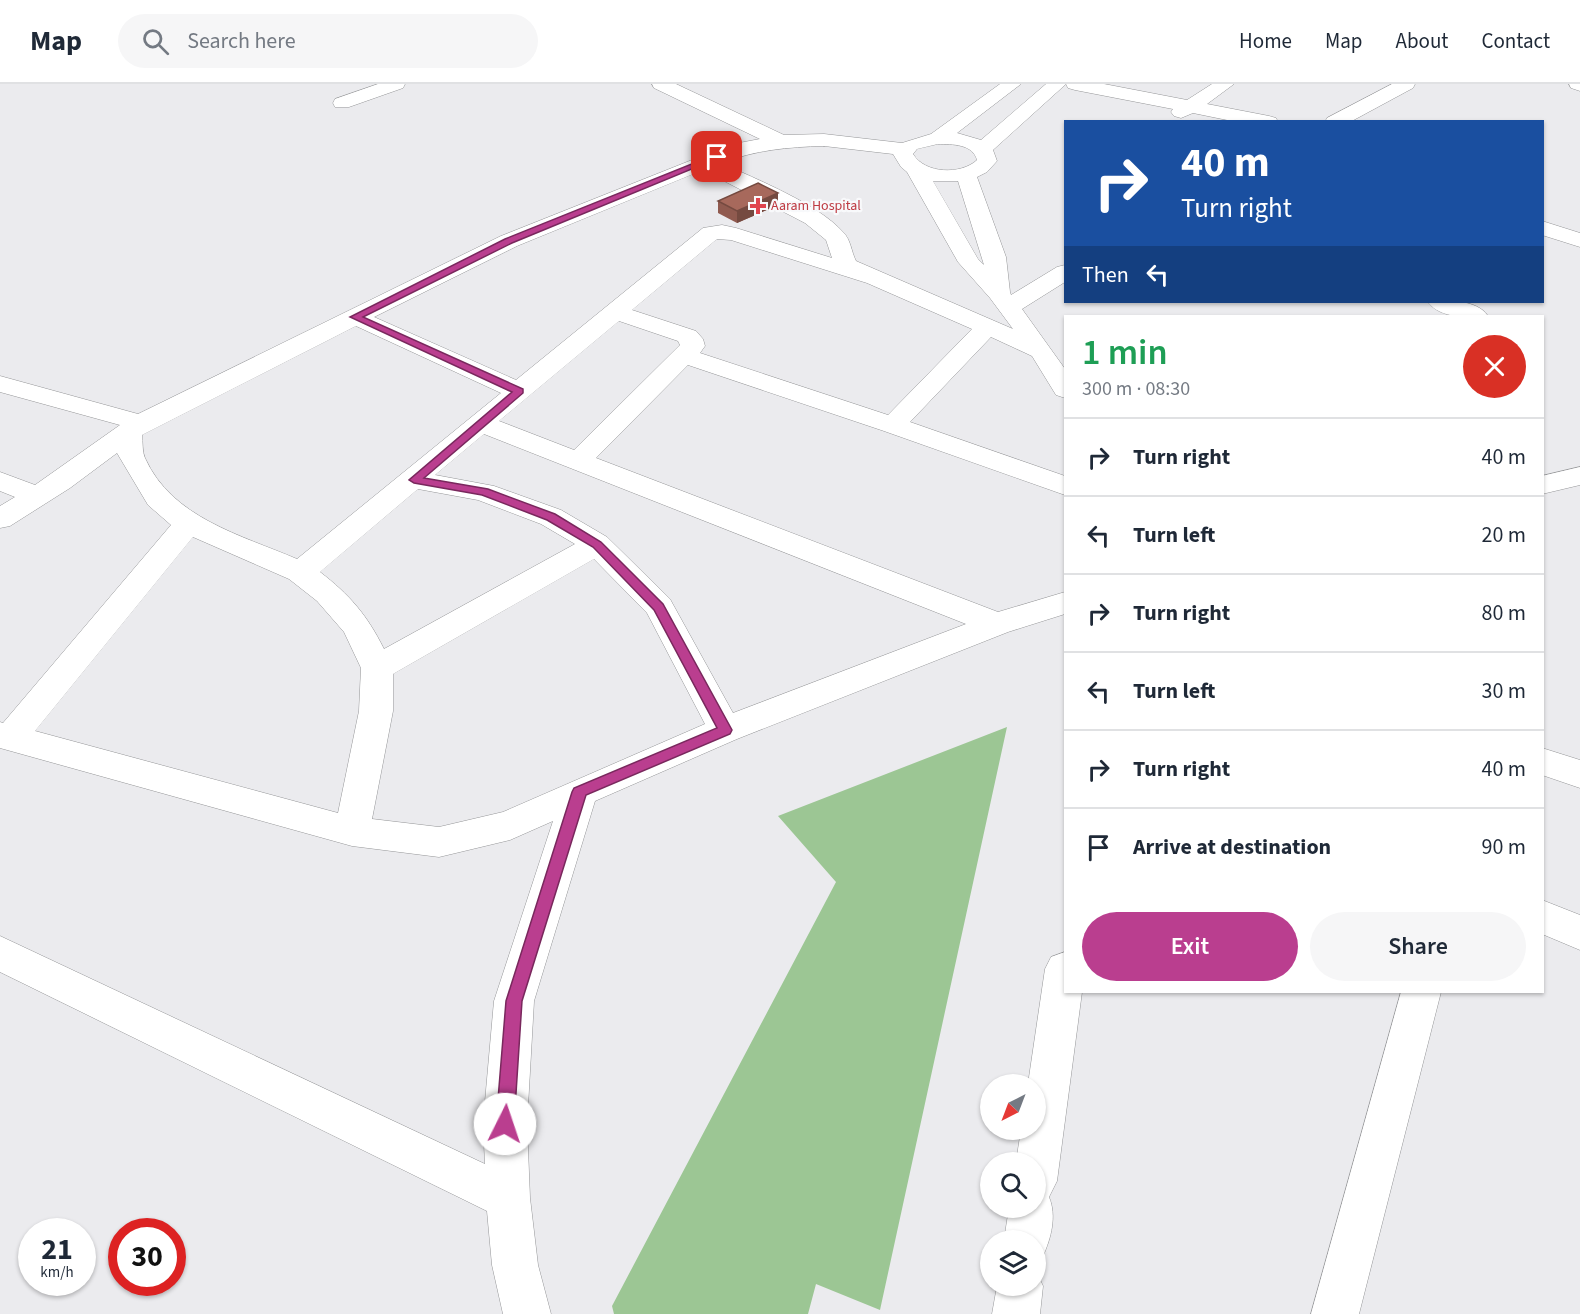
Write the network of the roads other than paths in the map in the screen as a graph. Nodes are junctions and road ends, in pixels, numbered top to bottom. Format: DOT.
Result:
graph roads {
  1 [pos="394,84"];
  2 [pos="661,84"];
  3 [pos="1012,84"];
  4 [pos="1057,84"];
  5 [pos="1075,84"];
  6 [pos="1225,84"];
  7 [pos="1406,84"];
  8 [pos="342,103"];
  9 [pos="1189,106"];
  10 [pos="1172,120"];
  11 [pos="1259,120"];
  12 [pos="1338,120"];
  13 [pos="938,138"];
  14 [pos="781,141"];
  15 [pos="982,149"];
  16 [pos="911,159"];
  17 [pos="704,162"];
  18 [pos="966,174"];
  19 [pos="1544,229"];
  20 [pos="1580,240"];
  21 [pos="1064,272"];
  22 [pos="867,276"];
  23 [pos="1003,300"];
  24 [pos="1443,303"];
  25 [pos="614,312"];
  26 [pos="1473,315"];
  27 [pos="355,317"];
  28 [pos="988,326"];
  29 [pos="1042,351"];
  30 [pos="684,356"];
  31 [pos="0,384"];
  32 [pos="1064,388"];
  33 [pos="519,391"];
  34 [pos="480,423"];
  35 [pos="893,425"];
  36 [pos="134,428"];
  37 [pos="579,461"];
  38 [pos="1580,476"];
  39 [pos="414,480"];
  40 [pos="0,481"];
  41 [pos="1544,485"];
  42 [pos="1064,486"];
  43 [pos="37,496"];
  44 [pos="0,519"];
  45 [pos="188,524"];
  46 [pos="597,544"];
  47 [pos="300,572"];
  48 [pos="1064,603"];
  49 [pos="997,624"];
  50 [pos="377,668"];
  51 [pos="725,730"];
  52 [pos="5,737"];
  53 [pos="1544,762"];
  54 [pos="1580,774"];
  55 [pos="579,792"];
  56 [pos="352,831"];
  57 [pos="1544,917"];
  58 [pos="1580,933"];
  59 [pos="0,953"];
  60 [pos="1064,976"];
  61 [pos="1421,993"];
  62 [pos="1039,1152"];
  63 [pos="508,1198"];
  64 [pos="1019,1296"];
  65 [pos="527,1314"];
  66 [pos="1016,1314"];
  67 [pos="1335,1314"];
  1 -- 8 [label="street"];
  2 -- 14 [label="street"];
  3 -- 13 [label="street"];
  4 -- 15 [label="street"];
  5 -- 9 [label="street"];
  6 -- 9 [label="street"];
  7 -- 12 [label="street"];
  9 -- 10 [label="street"];
  9 -- 11 [label="street"];
  13 -- 15 [label="street"];
  13 -- 16 [label="street"];
  14 -- 16 [label="street"];
  14 -- 17 [label="street"];
  15 -- 18 [label="street"];
  16 -- 18 [label="street"];
  16 -- 23 [label="street"];
  17 -- 22 [label="street"];
  17 -- 27 [label="street"];
  18 -- 23 [label="street"];
  19 -- 20 [label="street"];
  21 -- 23 [label="street"];
  22 -- 25 [label="street"];
  22 -- 28 [label="street"];
  23 -- 29 [label="street"];
  24 -- 26 [label="street"];
  25 -- 30 [label="street"];
  25 -- 33 [label="street"];
  27 -- 33 [label="street"];
  27 -- 36 [label="street"];
  28 -- 29 [label="street"];
  28 -- 35 [label="street"];
  29 -- 32 [label="street"];
  30 -- 35 [label="street"];
  30 -- 37 [label="street"];
  31 -- 36 [label="street"];
  33 -- 34 [label="street"];
  34 -- 37 [label="street"];
  34 -- 39 [label="street"];
  35 -- 42 [label="street"];
  36 -- 43 [label="street"];
  36 -- 45 [label="street"];
  37 -- 49 [label="street"];
  38 -- 41 [label="street"];
  39 -- 46 [label="street"];
  39 -- 47 [label="street"];
  40 -- 43 [label="street"];
  43 -- 44 [label="street"];
  45 -- 47 [label="street"];
  45 -- 52 [label="street"];
  46 -- 50 [label="street"];
  46 -- 51 [label="street"];
  47 -- 50 [label="street"];
  48 -- 49 [label="street"];
  49 -- 51 [label="street"];
  50 -- 56 [label="street"];
  51 -- 55 [label="street"];
  52 -- 56 [label="street"];
  53 -- 54 [label="street"];
  55 -- 56 [label="street"];
  55 -- 63 [label="street"];
  57 -- 58 [label="street"];
  59 -- 63 [label="street"];
  60 -- 62 [label="street"];
  61 -- 67 [label="street"];
  63 -- 65 [label="street"];
  64 -- 66 [label="street"];
}
